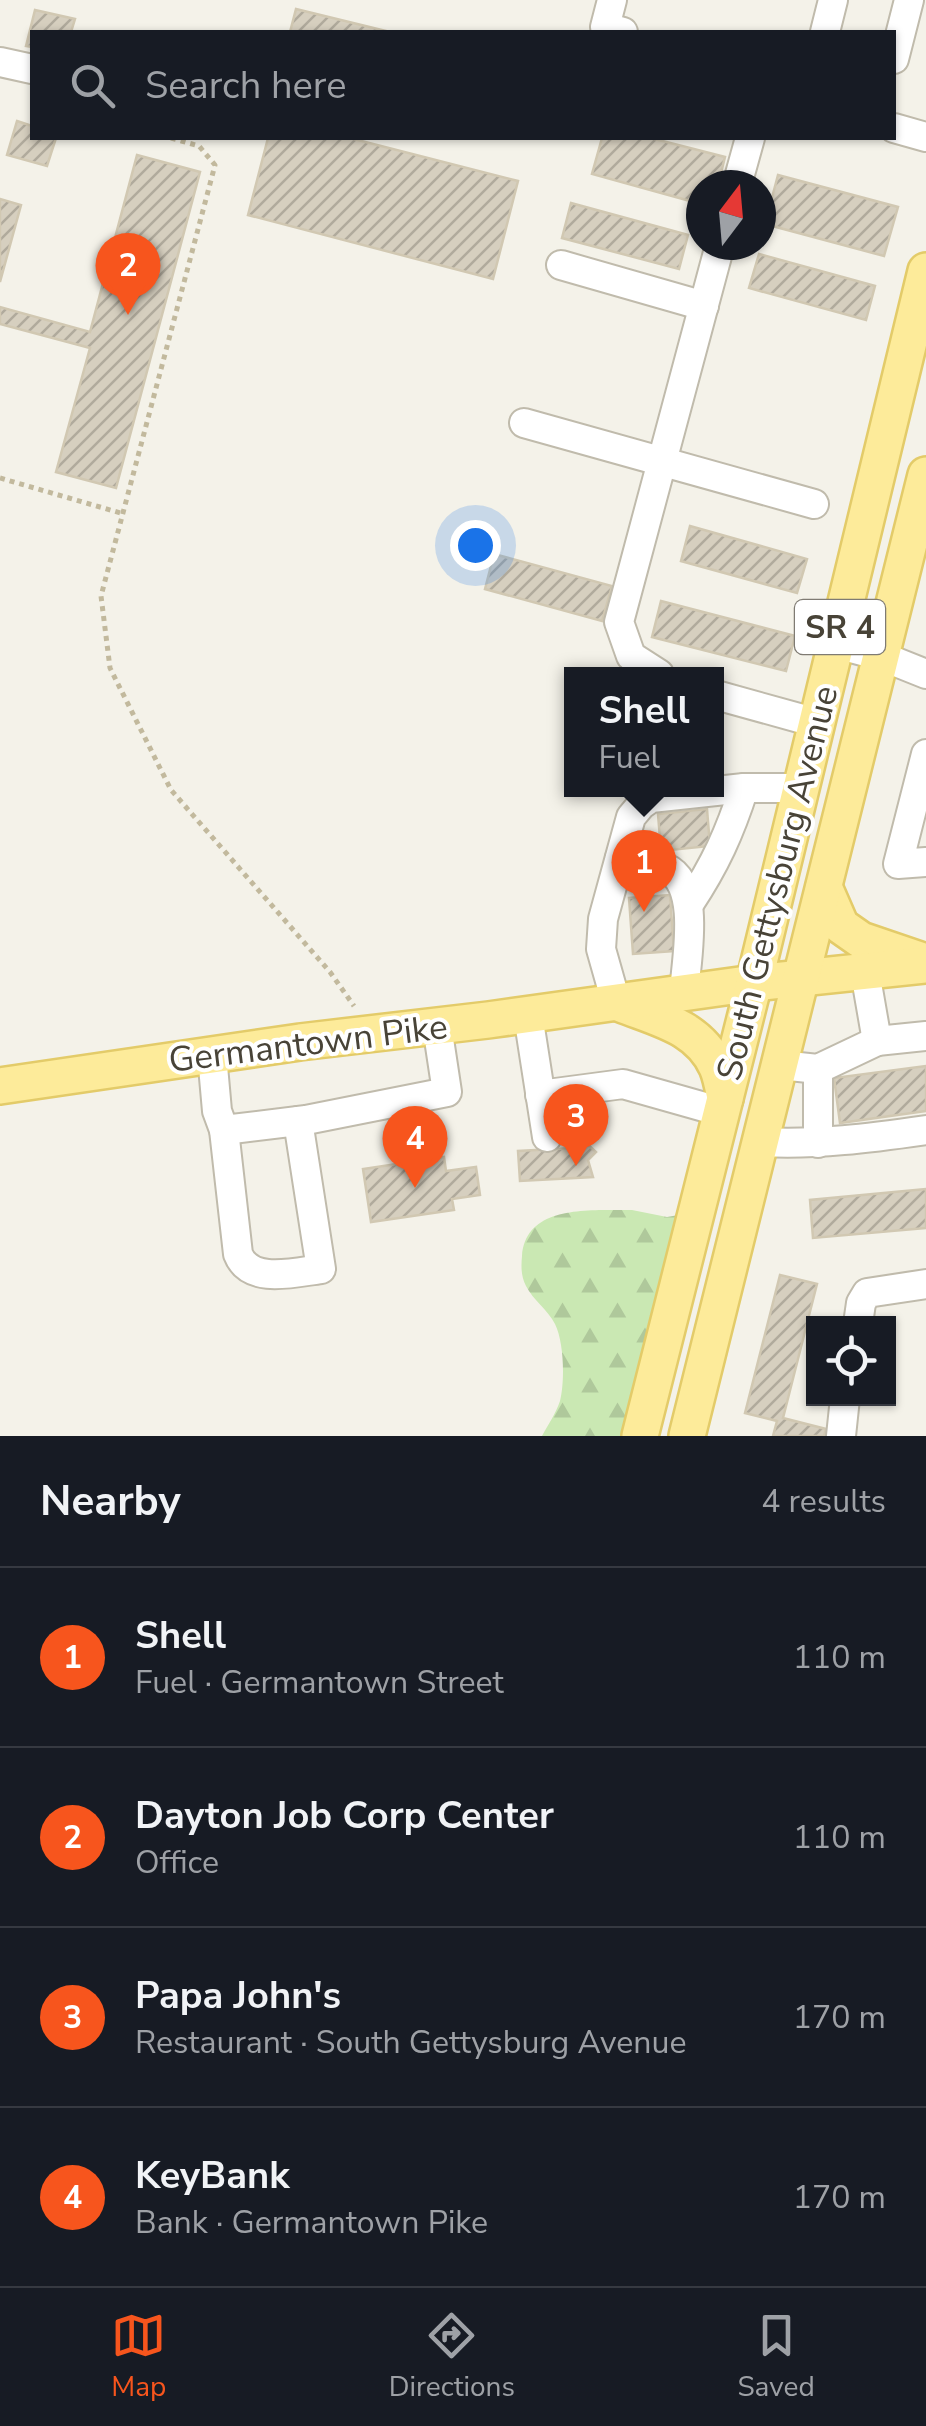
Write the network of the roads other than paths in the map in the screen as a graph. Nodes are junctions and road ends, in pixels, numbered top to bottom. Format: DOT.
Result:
graph roads {
  1 [pos="612,0"];
  2 [pos="833,0"];
  3 [pos="909,0"];
  4 [pos="616,30"];
  5 [pos="826,30"];
  6 [pos="896,50"];
  7 [pos="0,62"];
  8 [pos="30,69"];
  9 [pos="896,129"];
  10 [pos="926,137"];
  11 [pos="749,140"];
  12 [pos="741,170"];
  13 [pos="716,260"];
  14 [pos="561,265"];
  15 [pos="926,271"];
  16 [pos="704,306"];
  17 [pos="524,423"];
  18 [pos="662,462"];
  19 [pos="926,475"];
  20 [pos="814,504"];
  21 [pos="836,644"];
  22 [pos="881,656"];
  23 [pos="648,667"];
  24 [pos="926,674"];
  25 [pos="724,697"];
  26 [pos="817,723"];
  27 [pos="926,754"];
  28 [pos="744,788"];
  29 [pos="801,788"];
  30 [pos="724,790"];
  31 [pos="660,797"];
  32 [pos="620,858"];
  33 [pos="926,862"];
  34 [pos="824,887"];
  35 [pos="689,904"];
  36 [pos="926,964"];
  37 [pos="865,972"];
  38 [pos="802,978"];
  39 [pos="754,983"];
  40 [pos="684,993"];
  41 [pos="616,1002"];
  42 [pos="528,1015"];
  43 [pos="437,1026"];
  44 [pos="926,1036"];
  45 [pos="877,1041"];
  46 [pos="212,1054"];
  47 [pos="780,1065"];
  48 [pos="818,1070"];
  49 [pos="0,1086"];
  50 [pos="540,1095"];
  51 [pos="723,1105"];
  52 [pos="298,1120"];
  53 [pos="224,1130"];
  54 [pos="926,1130"];
  55 [pos="547,1138"];
  56 [pos="761,1142"];
  57 [pos="818,1143"];
  58 [pos="926,1284"];
  59 [pos="859,1316"];
  60 [pos="844,1406"];
  61 [pos="640,1436"];
  62 [pos="687,1436"];
  63 [pos="841,1436"];
  1 -- 4 [label="lane"];
  2 -- 5 [label="lane"];
  3 -- 6 [label="lane"];
  7 -- 8 [label="lane"];
  9 -- 10 [label="lane"];
  11 -- 12 [label="lane"];
  13 -- 16 [label="lane"];
  14 -- 16 [label="lane"];
  15 -- 21 [label="main road, South Gettysburg Avenue / SR 4"];
  16 -- 18 [label="lane"];
  17 -- 18 [label="lane"];
  18 -- 20 [label="lane"];
  18 -- 23 [label="lane"];
  19 -- 22 [label="main road, South Gettysburg Avenue / SR 4"];
  21 -- 22 [label="lane"];
  21 -- 26 [label="main road, South Gettysburg Avenue / SR 4"];
  22 -- 24 [label="lane"];
  22 -- 34 [label="main road, South Gettysburg Avenue / SR 4"];
  25 -- 26 [label="lane"];
  26 -- 29 [label="main road, South Gettysburg Avenue / SR 4"];
  27 -- 33 [label="lane"];
  28 -- 29 [label="lane"];
  28 -- 30 [label="lane"];
  28 -- 35 [label="lane"];
  29 -- 39 [label="main road, South Gettysburg Avenue / SR 4"];
  31 -- 32 [label="lane"];
  32 -- 35 [label="lane"];
  32 -- 41 [label="lane"];
  34 -- 36 [label="main road"];
  34 -- 38 [label="main road, South Gettysburg Avenue / SR 4"];
  35 -- 40 [label="lane"];
  36 -- 37 [label="main road, Germantown Pike"];
  37 -- 38 [label="main road, Germantown Pike"];
  37 -- 45 [label="lane"];
  38 -- 39 [label="main road, Germantown Pike"];
  38 -- 47 [label="main road, South Gettysburg Avenue"];
  39 -- 40 [label="main road, Germantown Pike"];
  39 -- 51 [label="main road, South Gettysburg Avenue"];
  40 -- 41 [label="main road, Germantown Pike"];
  41 -- 42 [label="main road, Germantown Pike"];
  41 -- 51 [label="main road"];
  42 -- 43 [label="main road, Germantown Pike"];
  42 -- 50 [label="lane"];
  43 -- 46 [label="main road, Germantown Pike"];
  43 -- 52 [label="lane"];
  44 -- 45 [label="lane"];
  45 -- 48 [label="lane"];
  46 -- 49 [label="main road, Germantown Pike"];
  46 -- 53 [label="lane"];
  47 -- 48 [label="lane"];
  47 -- 56 [label="main road, South Gettysburg Avenue"];
  48 -- 57 [label="lane"];
  50 -- 51 [label="lane"];
  50 -- 55 [label="lane"];
  51 -- 61 [label="main road, South Gettysburg Avenue"];
  52 -- 53 [label="lane"];
  52 -- 53 [label="lane"];
  54 -- 57 [label="lane"];
  56 -- 57 [label="lane"];
  56 -- 62 [label="main road, South Gettysburg Avenue"];
  58 -- 59 [label="lane"];
  60 -- 63 [label="lane"];
}
